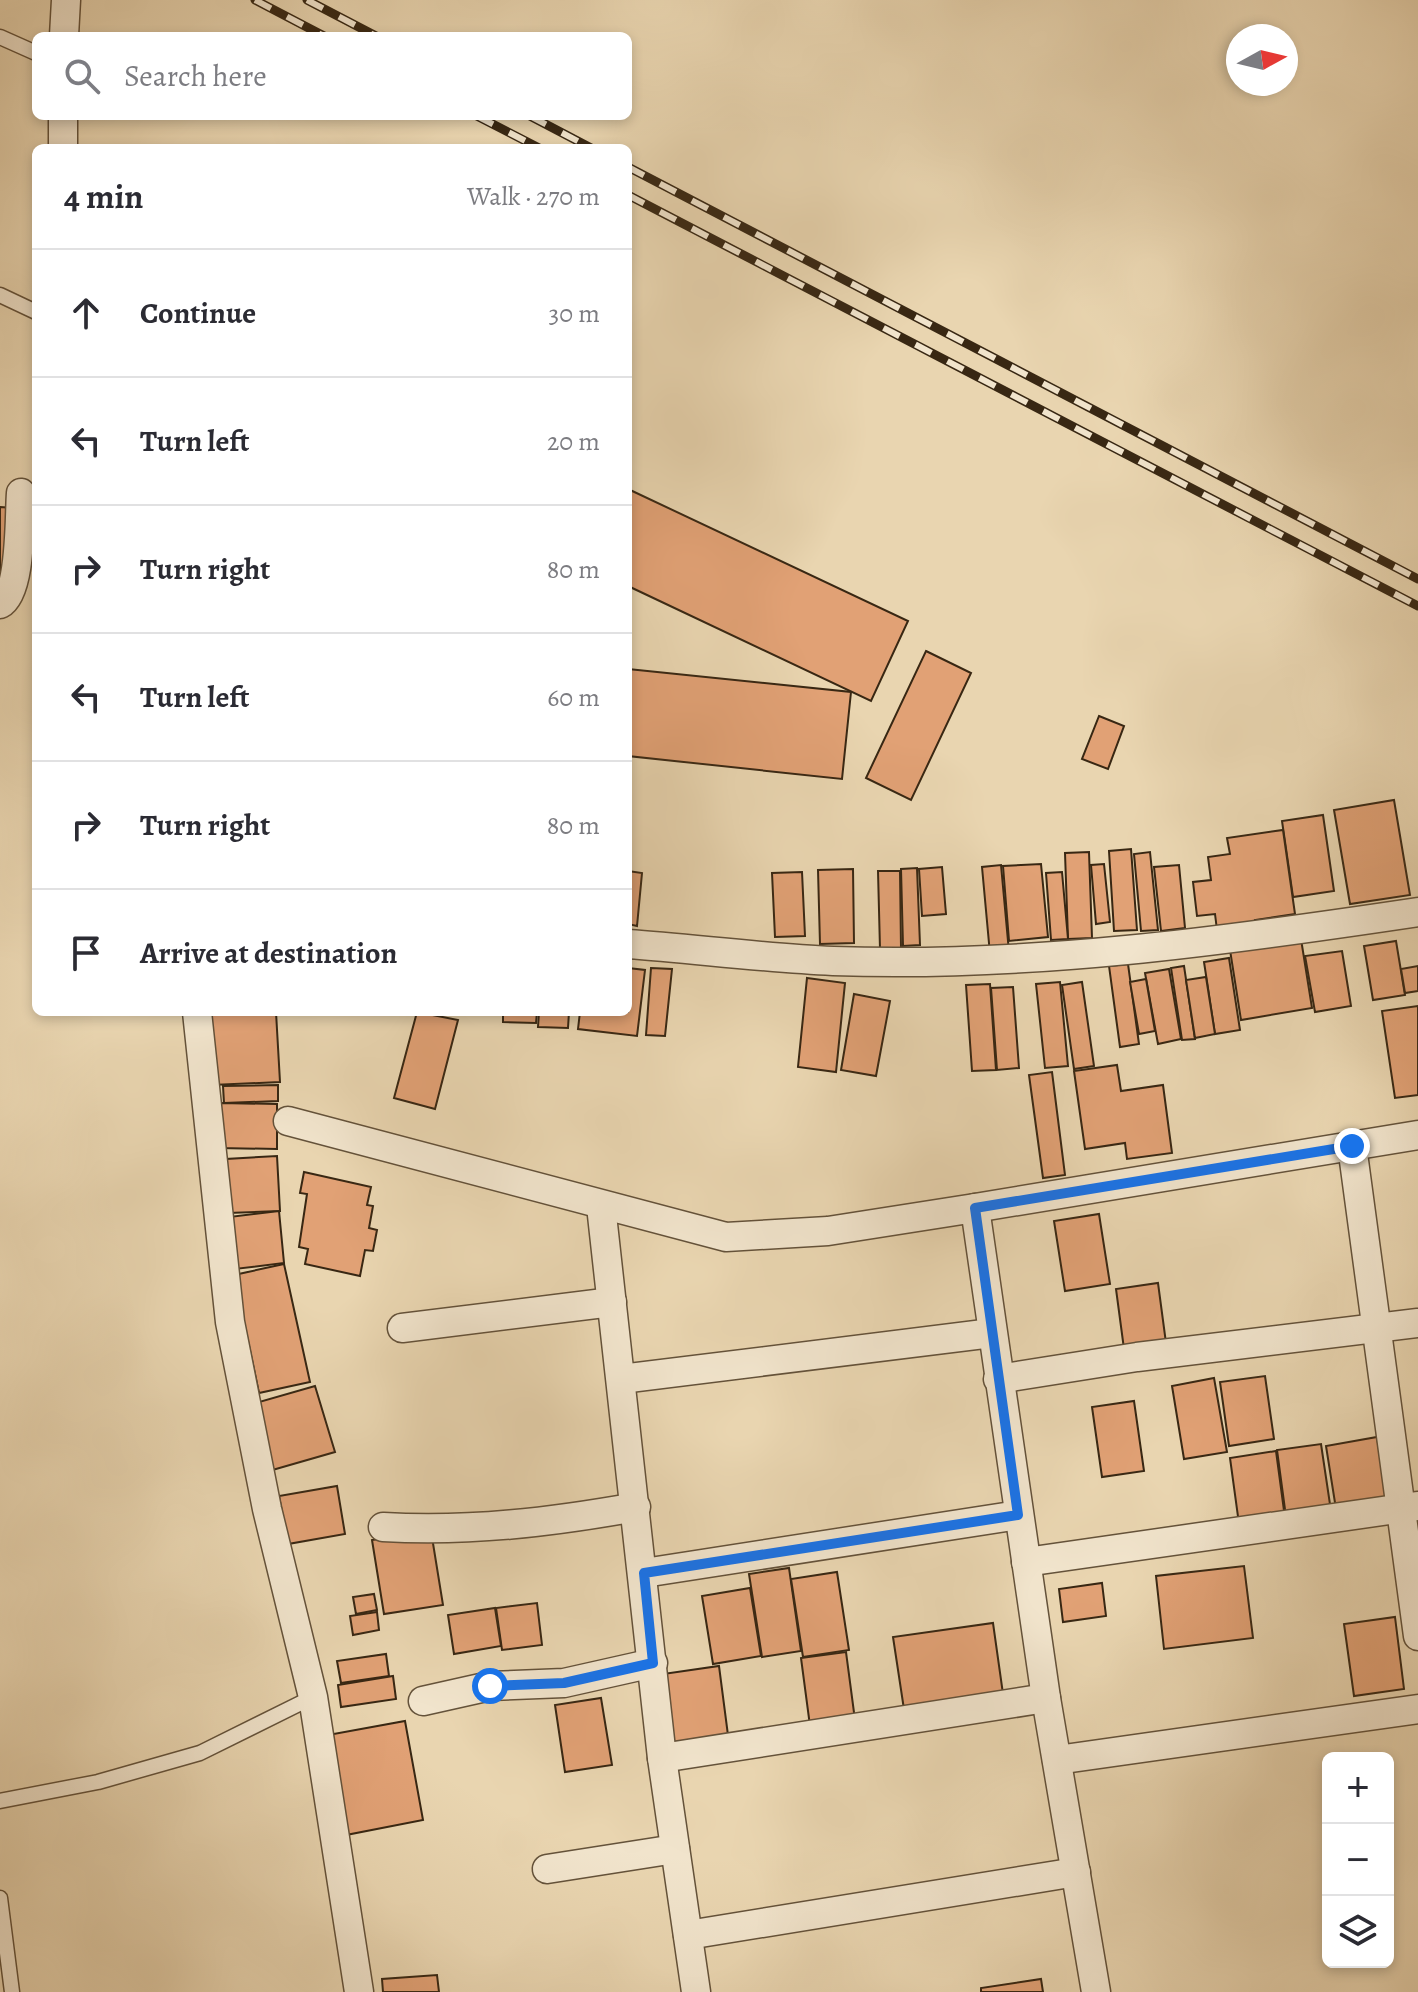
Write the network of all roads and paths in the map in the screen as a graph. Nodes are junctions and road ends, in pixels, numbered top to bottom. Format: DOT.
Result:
graph roads {
  1 [pos="66,0"];
  2 [pos="64,32"];
  3 [pos="0,37"];
  4 [pos="32,51"];
  5 [pos="63,120"];
  6 [pos="63,144"];
  7 [pos="0,295"];
  8 [pos="32,310"];
  9 [pos="19,492"];
  10 [pos="0,604"];
  11 [pos="1418,912"];
  12 [pos="632,944"];
  13 [pos="197,1016"];
  14 [pos="288,1121"];
  15 [pos="1418,1135"];
  16 [pos="1352,1146"];
  17 [pos="601,1206"];
  18 [pos="975,1208"];
  19 [pos="612,1302"];
  20 [pos="1418,1323"];
  21 [pos="1376,1326"];
  22 [pos="402,1328"];
  23 [pos="992,1333"];
  24 [pos="621,1379"];
  25 [pos="998,1379"];
  26 [pos="636,1507"];
  27 [pos="1410,1508"];
  28 [pos="1018,1515"];
  29 [pos="383,1527"];
  30 [pos="1026,1562"];
  31 [pos="644,1573"];
  32 [pos="1418,1636"];
  33 [pos="653,1663"];
  34 [pos="313,1697"];
  35 [pos="1046,1698"];
  36 [pos="423,1701"];
  37 [pos="1418,1709"];
  38 [pos="662,1758"];
  39 [pos="1057,1760"];
  40 [pos="0,1801"];
  41 [pos="675,1849"];
  42 [pos="547,1869"];
  43 [pos="1076,1872"];
  44 [pos="0,1898"];
  45 [pos="688,1935"];
  46 [pos="12,1992"];
  47 [pos="359,1992"];
  48 [pos="696,1992"];
  49 [pos="1096,1992"];
  1 -- 2 [label="street"];
  3 -- 4 [label="lane"];
  5 -- 6 [label="street"];
  7 -- 8 [label="lane"];
  9 -- 10 [label="street"];
  11 -- 12 [label="street"];
  13 -- 34 [label="street"];
  14 -- 17 [label="street"];
  15 -- 16 [label="street"];
  16 -- 18 [label="street"];
  16 -- 21 [label="street"];
  17 -- 18 [label="street"];
  17 -- 19 [label="street"];
  18 -- 23 [label="street"];
  19 -- 22 [label="street"];
  19 -- 24 [label="street"];
  20 -- 21 [label="street"];
  21 -- 25 [label="street"];
  21 -- 27 [label="street"];
  23 -- 24 [label="street"];
  23 -- 25 [label="street"];
  24 -- 26 [label="street"];
  25 -- 28 [label="street"];
  26 -- 29 [label="street"];
  26 -- 31 [label="street"];
  27 -- 30 [label="street"];
  27 -- 32 [label="street"];
  28 -- 30 [label="street"];
  28 -- 31 [label="street"];
  30 -- 35 [label="street"];
  31 -- 33 [label="street"];
  33 -- 36 [label="street"];
  33 -- 38 [label="street"];
  34 -- 40 [label="lane"];
  34 -- 47 [label="street"];
  35 -- 38 [label="street"];
  35 -- 39 [label="street"];
  37 -- 39 [label="street"];
  38 -- 41 [label="street"];
  39 -- 43 [label="street"];
  41 -- 42 [label="street"];
  41 -- 45 [label="street"];
  43 -- 45 [label="street"];
  43 -- 49 [label="street"];
  44 -- 46 [label="lane"];
  45 -- 48 [label="street"];
}
